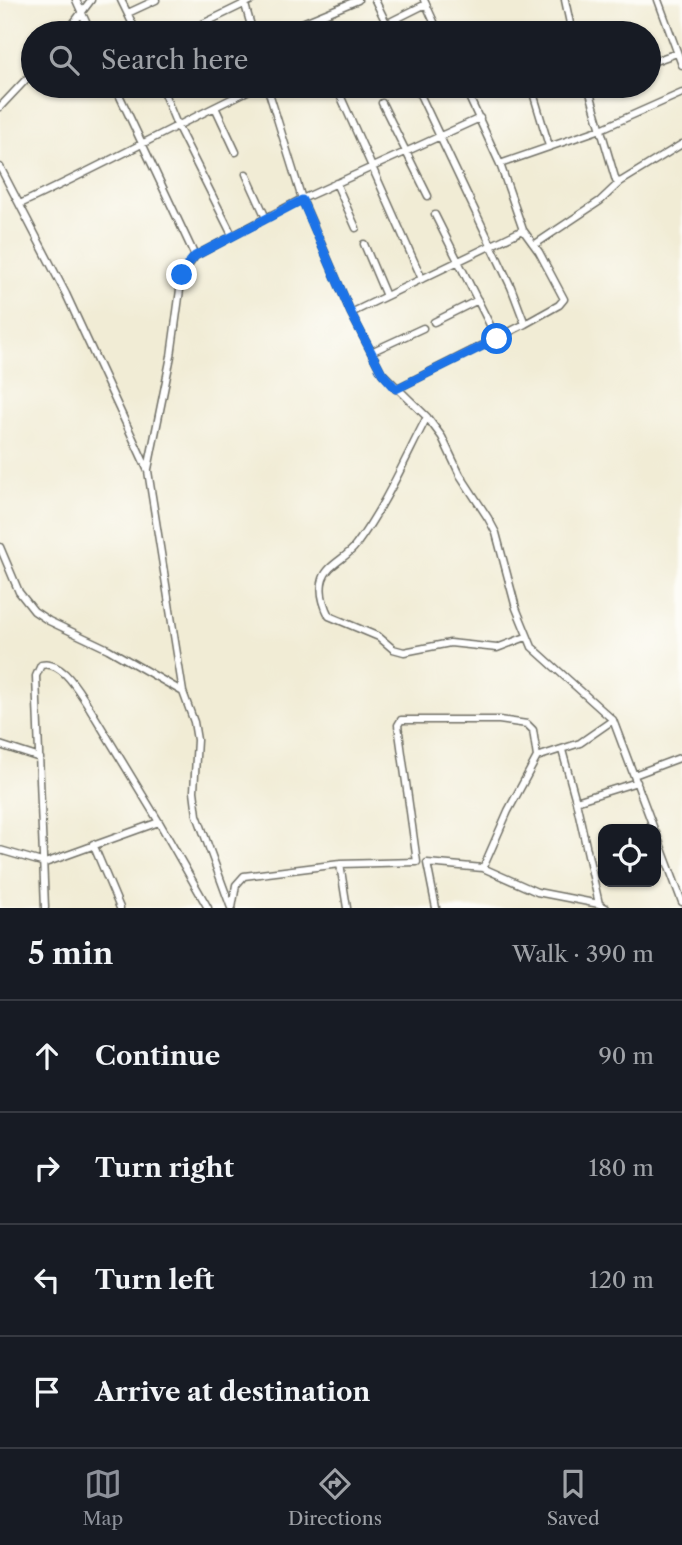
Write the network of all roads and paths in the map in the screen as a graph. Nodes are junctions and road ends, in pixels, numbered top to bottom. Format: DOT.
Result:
graph roads {
  1 [pos="76,0"];
  2 [pos="91,0"];
  3 [pos="121,0"];
  4 [pos="156,0"];
  5 [pos="252,0"];
  6 [pos="358,0"];
  7 [pos="375,0"];
  8 [pos="565,0"];
  9 [pos="658,0"];
  10 [pos="244,2"];
  11 [pos="425,2"];
  12 [pos="82,13"];
  13 [pos="128,13"];
  14 [pos="76,21"];
  15 [pos="86,21"];
  16 [pos="132,21"];
  17 [pos="207,21"];
  18 [pos="250,21"];
  19 [pos="307,21"];
  20 [pos="385,21"];
  21 [pos="391,21"];
  22 [pos="434,21"];
  23 [pos="569,21"];
  24 [pos="682,37"];
  25 [pos="674,41"];
  26 [pos="677,53"];
  27 [pos="661,59"];
  28 [pos="682,65"];
  29 [pos="21,85"];
  30 [pos="682,93"];
  31 [pos="120,98"];
  32 [pos="167,98"];
  33 [pos="233,98"];
  34 [pos="271,98"];
  35 [pos="341,98"];
  36 [pos="422,98"];
  37 [pos="470,98"];
  38 [pos="534,98"];
  39 [pos="592,98"];
  40 [pos="382,103"];
  41 [pos="0,107"];
  42 [pos="215,107"];
  43 [pos="480,118"];
  44 [pos="177,125"];
  45 [pos="601,129"];
  46 [pos="440,137"];
  47 [pos="141,144"];
  48 [pos="682,144"];
  49 [pos="548,146"];
  50 [pos="236,152"];
  51 [pos="405,152"];
  52 [pos="499,164"];
  53 [pos="371,167"];
  54 [pos="1,172"];
  55 [pos="246,174"];
  56 [pos="620,182"];
  57 [pos="336,183"];
  58 [pos="428,196"];
  59 [pos="302,200"];
  60 [pos="20,204"];
  61 [pos="435,215"];
  62 [pos="266,218"];
  63 [pos="356,228"];
  64 [pos="523,230"];
  65 [pos="232,235"];
  66 [pos="364,244"];
  67 [pos="491,245"];
  68 [pos="534,246"];
  69 [pos="195,256"];
  70 [pos="458,261"];
  71 [pos="422,279"];
  72 [pos="386,296"];
  73 [pos="478,300"];
  74 [pos="351,313"];
  75 [pos="434,322"];
  76 [pos="525,324"];
  77 [pos="423,328"];
  78 [pos="497,339"];
  79 [pos="371,352"];
  80 [pos="396,389"];
  81 [pos="427,417"];
  82 [pos="148,471"];
  83 [pos="0,547"];
  84 [pos="526,637"];
  85 [pos="183,692"];
  86 [pos="613,720"];
  87 [pos="0,745"];
  88 [pos="562,750"];
  89 [pos="537,757"];
  90 [pos="682,757"];
  91 [pos="40,758"];
  92 [pos="634,775"];
  93 [pos="637,782"];
  94 [pos="576,801"];
  95 [pos="159,822"];
  96 [pos="652,824"];
  97 [pos="93,845"];
  98 [pos="661,847"];
  99 [pos="0,850"];
  100 [pos="417,862"];
  101 [pos="45,863"];
  102 [pos="427,863"];
  103 [pos="340,864"];
  104 [pos="483,868"];
  105 [pos="682,902"];
  106 [pos="603,906"];
  107 [pos="45,908"];
  108 [pos="120,908"];
  109 [pos="208,908"];
  110 [pos="231,908"];
  111 [pos="347,908"];
  112 [pos="436,908"];
  1 -- 12 [label="street"];
  2 -- 12 [label="street"];
  3 -- 13 [label="street"];
  4 -- 13 [label="street"];
  5 -- 10 [label="street"];
  6 -- 19 [label="street"];
  7 -- 20 [label="street"];
  8 -- 23 [label="street"];
  9 -- 25 [label="street"];
  10 -- 17 [label="street"];
  10 -- 18 [label="street"];
  11 -- 21 [label="street"];
  11 -- 22 [label="street"];
  12 -- 14 [label="street"];
  12 -- 15 [label="street"];
  13 -- 16 [label="street"];
  24 -- 25 [label="street"];
  25 -- 26 [label="street"];
  26 -- 27 [label="street"];
  26 -- 28 [label="street"];
  29 -- 41 [label="street"];
  30 -- 45 [label="street"];
  31 -- 47 [label="street"];
  32 -- 44 [label="street"];
  33 -- 42 [label="street"];
  34 -- 59 [label="street"];
  35 -- 53 [label="street"];
  36 -- 46 [label="street"];
  37 -- 43 [label="street"];
  38 -- 49 [label="street"];
  39 -- 45 [label="street"];
  40 -- 51 [label="street"];
  42 -- 44 [label="street"];
  42 -- 50 [label="street"];
  43 -- 46 [label="street"];
  43 -- 52 [label="street"];
  44 -- 47 [label="street"];
  44 -- 65 [label="street"];
  45 -- 49 [label="street"];
  45 -- 56 [label="street"];
  46 -- 51 [label="street"];
  46 -- 67 [label="street"];
  47 -- 60 [label="street"];
  47 -- 69 [label="street"];
  48 -- 56 [label="street"];
  49 -- 52 [label="street"];
  51 -- 53 [label="street"];
  51 -- 58 [label="street"];
  52 -- 64 [label="street"];
  53 -- 57 [label="street"];
  53 -- 71 [label="street"];
  54 -- 60 [label="street"];
  55 -- 62 [label="street"];
  56 -- 68 [label="street"];
  57 -- 59 [label="street"];
  57 -- 63 [label="street"];
  59 -- 62 [label="street"];
  59 -- 74 [label="street"];
  60 -- 82 [label="street"];
  61 -- 70 [label="street"];
  62 -- 65 [label="street"];
  64 -- 67 [label="street"];
  64 -- 68 [label="street"];
  65 -- 69 [label="street"];
  66 -- 72 [label="street"];
  67 -- 70 [label="street"];
  67 -- 76 [label="street"];
  68 -- 76 [label="street"];
  69 -- 82 [label="street"];
  70 -- 71 [label="street"];
  70 -- 73 [label="street"];
  71 -- 72 [label="street"];
  72 -- 74 [label="street"];
  73 -- 75 [label="street"];
  73 -- 78 [label="street"];
  74 -- 79 [label="street"];
  76 -- 78 [label="street"];
  77 -- 79 [label="street"];
  78 -- 80 [label="street"];
  79 -- 80 [label="street"];
  80 -- 81 [label="street"];
  81 -- 84 [label="street"];
  81 -- 84 [label="street"];
  82 -- 85 [label="street"];
  83 -- 85 [label="street"];
  84 -- 86 [label="street"];
  85 -- 110 [label="street"];
  86 -- 88 [label="street"];
  86 -- 92 [label="street"];
  87 -- 91 [label="street"];
  88 -- 89 [label="street"];
  88 -- 94 [label="street"];
  89 -- 100 [label="street"];
  89 -- 104 [label="street"];
  90 -- 92 [label="street"];
  91 -- 95 [label="street"];
  91 -- 101 [label="street"];
  92 -- 93 [label="street"];
  93 -- 94 [label="street"];
  93 -- 96 [label="street"];
  94 -- 106 [label="street"];
  95 -- 97 [label="street"];
  95 -- 109 [label="street"];
  97 -- 101 [label="street"];
  97 -- 108 [label="street"];
  98 -- 105 [label="street"];
  99 -- 101 [label="street"];
  100 -- 102 [label="street"];
  100 -- 103 [label="street"];
  101 -- 107 [label="street"];
  102 -- 104 [label="street"];
  102 -- 112 [label="street"];
  103 -- 110 [label="street"];
  103 -- 111 [label="street"];
  104 -- 106 [label="street"];
}
